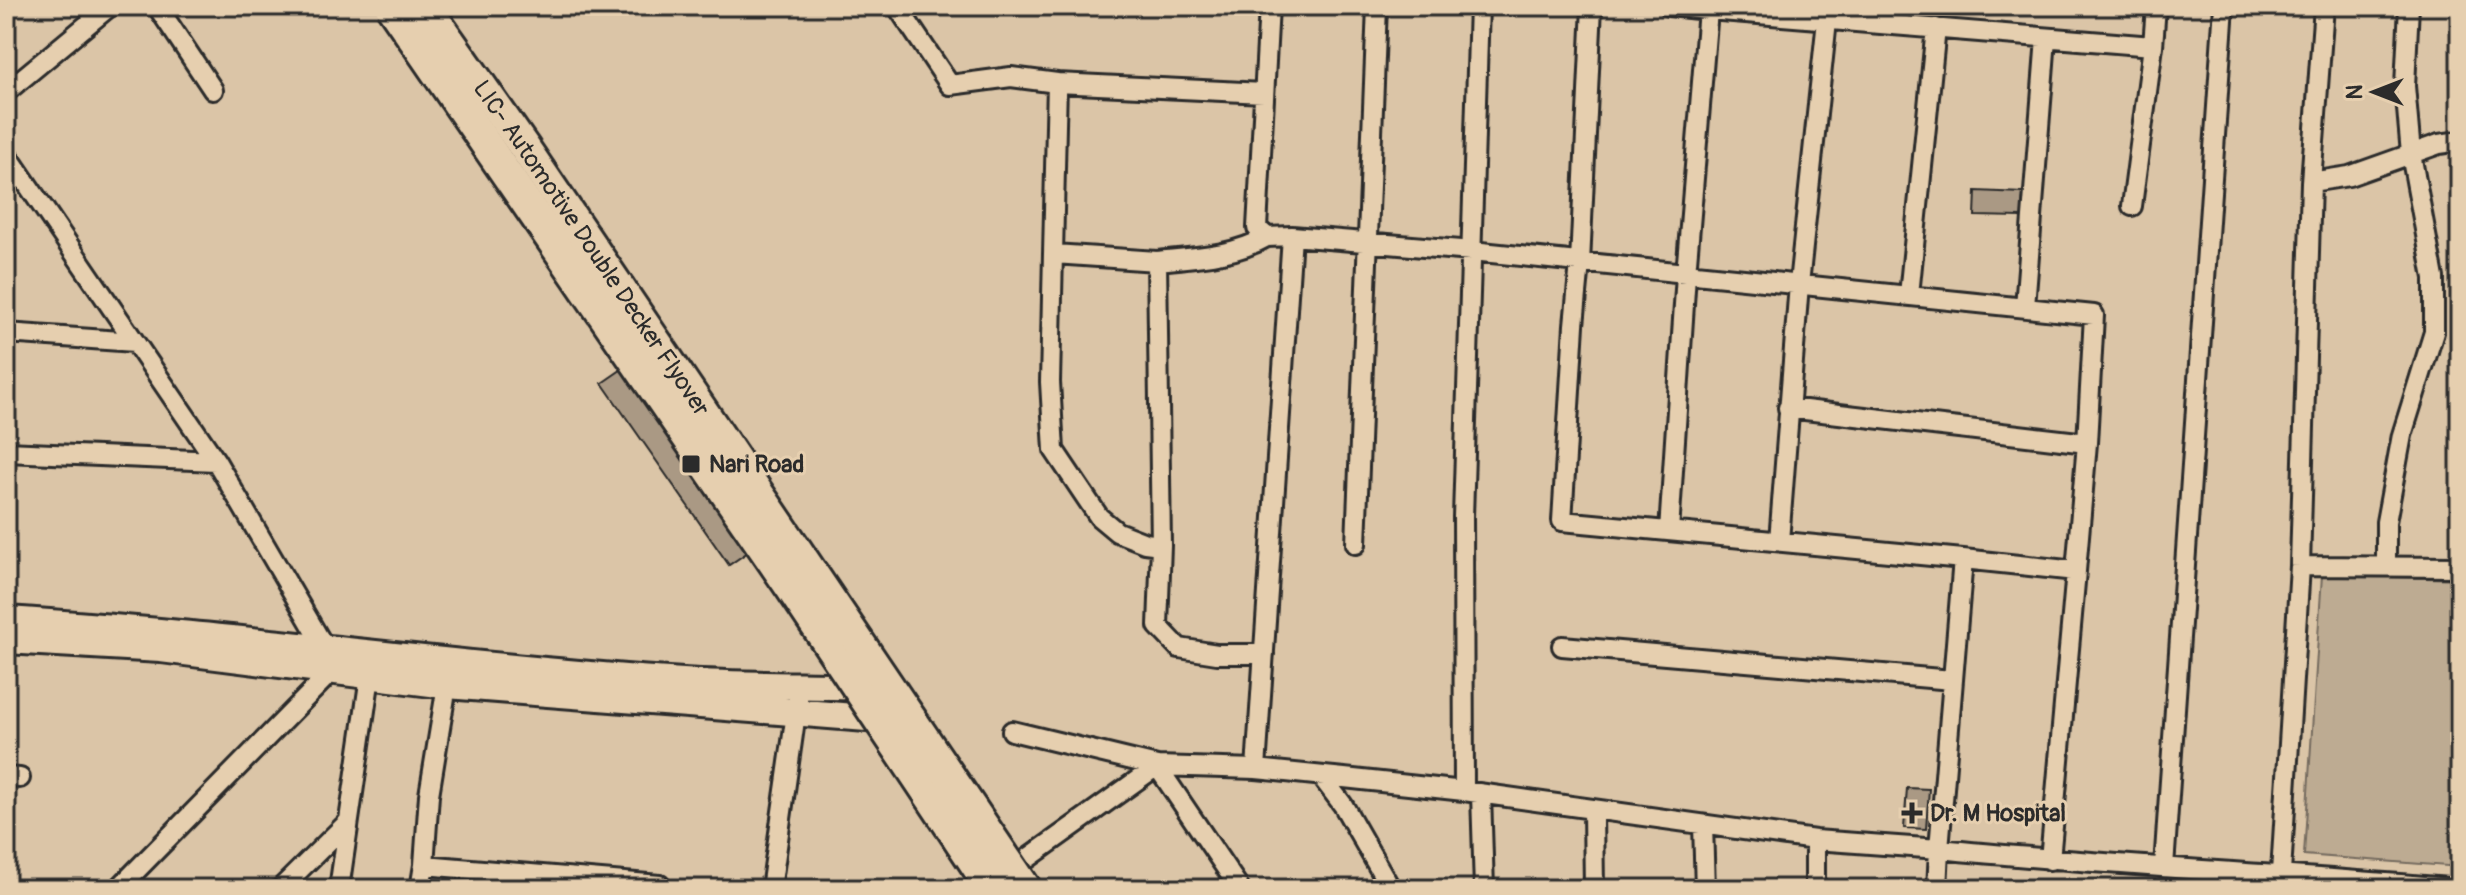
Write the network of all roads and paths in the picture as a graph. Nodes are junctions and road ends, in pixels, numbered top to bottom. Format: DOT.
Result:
graph roads {
  1 [pos="110,6"];
  2 [pos="157,6"];
  3 [pos="382,6"];
  4 [pos="391,6"];
  5 [pos="425,6"];
  6 [pos="438,6"];
  7 [pos="897,6"];
  8 [pos="1269,6"];
  9 [pos="1377,6"];
  10 [pos="1479,6"];
  11 [pos="1592,6"];
  12 [pos="1669,6"];
  13 [pos="2156,6"];
  14 [pos="2224,6"];
  15 [pos="2324,6"];
  16 [pos="2409,6"];
  17 [pos="1708,10"];
  18 [pos="1827,20"];
  19 [pos="1936,28"];
  20 [pos="2046,38"];
  21 [pos="2153,46"];
  22 [pos="1057,83"];
  23 [pos="213,90"];
  24 [pos="6,92"];
  25 [pos="1264,93"];
  26 [pos="2460,141"];
  27 [pos="6,153"];
  28 [pos="2411,154"];
  29 [pos="2311,182"];
  30 [pos="2132,206"];
  31 [pos="1292,236"];
  32 [pos="1267,237"];
  33 [pos="1367,243"];
  34 [pos="1472,251"];
  35 [pos="1054,254"];
  36 [pos="1157,261"];
  37 [pos="1580,263"];
  38 [pos="1686,274"];
  39 [pos="1799,284"];
  40 [pos="1909,295"];
  41 [pos="2025,307"];
  42 [pos="6,333"];
  43 [pos="135,342"];
  44 [pos="1788,408"];
  45 [pos="2087,443"];
  46 [pos="6,452"];
  47 [pos="216,461"];
  48 [pos="1669,531"];
  49 [pos="1779,541"];
  50 [pos="1356,544"];
  51 [pos="1161,545"];
  52 [pos="1963,559"];
  53 [pos="2300,566"];
  54 [pos="2386,566"];
  55 [pos="2460,567"];
  56 [pos="2076,571"];
  57 [pos="6,620"];
  58 [pos="6,640"];
  59 [pos="1562,646"];
  60 [pos="1264,654"];
  61 [pos="329,659"];
  62 [pos="371,665"];
  63 [pos="1952,680"];
  64 [pos="447,685"];
  65 [pos="800,685"];
  66 [pos="848,686"];
  67 [pos="900,687"];
  68 [pos="797,712"];
  69 [pos="869,718"];
  70 [pos="923,722"];
  71 [pos="1012,731"];
  72 [pos="1157,766"];
  73 [pos="1256,769"];
  74 [pos="1321,776"];
  75 [pos="1472,792"];
  76 [pos="1593,810"];
  77 [pos="349,821"];
  78 [pos="1703,825"];
  79 [pos="1815,840"];
  80 [pos="1939,849"];
  81 [pos="2050,860"];
  82 [pos="424,865"];
  83 [pos="2164,867"];
  84 [pos="1023,876"];
  85 [pos="2281,881"];
  86 [pos="620,885"];
  87 [pos="118,889"];
  88 [pos="280,889"];
  89 [pos="339,889"];
  90 [pos="420,889"];
  91 [pos="659,889"];
  92 [pos="771,889"];
  93 [pos="982,889"];
  94 [pos="994,889"];
  95 [pos="1038,889"];
  96 [pos="1240,889"];
  97 [pos="1391,889"];
  98 [pos="1484,889"];
  99 [pos="1594,889"];
  100 [pos="1705,889"];
  101 [pos="1815,889"];
  102 [pos="1937,889"];
  103 [pos="2460,889"];
  1 -- 24 [label="street"];
  2 -- 23 [label="street"];
  3 -- 66 [label="main road"];
  4 -- 94 [label="main road, LIC- Automotive Double Decker Flyover, bridge"];
  5 -- 84 [label="main road, LIC- Automotive Double Decker Flyover, bridge"];
  6 -- 67 [label="main road"];
  7 -- 22 [label="street"];
  8 -- 25 [label="street"];
  9 -- 33 [label="street"];
  10 -- 34 [label="street"];
  11 -- 37 [label="street"];
  12 -- 17 [label="street"];
  13 -- 21 [label="street"];
  14 -- 83 [label="street"];
  15 -- 29 [label="street"];
  16 -- 28 [label="street"];
  17 -- 18 [label="street"];
  17 -- 38 [label="street"];
  18 -- 19 [label="street"];
  18 -- 39 [label="street"];
  19 -- 20 [label="street"];
  19 -- 40 [label="street"];
  20 -- 21 [label="street"];
  20 -- 41 [label="street"];
  21 -- 30 [label="street"];
  22 -- 25 [label="street"];
  22 -- 35 [label="street"];
  25 -- 32 [label="street"];
  26 -- 28 [label="street"];
  27 -- 43 [label="street"];
  28 -- 29 [label="street"];
  28 -- 54 [label="street"];
  29 -- 53 [label="street"];
  31 -- 32 [label="street"];
  31 -- 33 [label="street"];
  31 -- 60 [label="street"];
  32 -- 36 [label="street"];
  33 -- 34 [label="street"];
  33 -- 50 [label="street"];
  34 -- 37 [label="street"];
  34 -- 75 [label="street"];
  35 -- 36 [label="street"];
  35 -- 51 [label="street"];
  36 -- 51 [label="street"];
  37 -- 38 [label="street"];
  37 -- 48 [label="street"];
  38 -- 39 [label="street"];
  38 -- 48 [label="street"];
  39 -- 40 [label="street"];
  39 -- 44 [label="street"];
  40 -- 41 [label="street"];
  41 -- 45 [label="street"];
  42 -- 43 [label="street"];
  43 -- 47 [label="street"];
  44 -- 45 [label="street"];
  44 -- 49 [label="street"];
  45 -- 56 [label="street"];
  46 -- 47 [label="street"];
  47 -- 61 [label="street"];
  48 -- 49 [label="street"];
  49 -- 52 [label="street"];
  51 -- 60 [label="street"];
  52 -- 56 [label="street"];
  52 -- 63 [label="street"];
  53 -- 54 [label="street"];
  53 -- 85 [label="street"];
  54 -- 55 [label="street"];
  56 -- 81 [label="street"];
  57 -- 61 [label="main road"];
  58 -- 61 [label="main road"];
  59 -- 63 [label="street"];
  60 -- 73 [label="street"];
  61 -- 62 [label="main road"];
  61 -- 87 [label="street"];
  62 -- 64 [label="main road"];
  62 -- 65 [label="main road"];
  62 -- 77 [label="street"];
  63 -- 80 [label="street"];
  64 -- 68 [label="main road"];
  64 -- 82 [label="street"];
  65 -- 66 [label="main road"];
  65 -- 68 [label="street"];
  66 -- 67 [label="main road"];
  66 -- 69 [label="main road"];
  67 -- 70 [label="main road"];
  68 -- 69 [label="main road"];
  68 -- 92 [label="street"];
  69 -- 70 [label="main road"];
  69 -- 93 [label="main road"];
  70 -- 84 [label="main road"];
  71 -- 72 [label="street"];
  72 -- 73 [label="street"];
  72 -- 84 [label="street"];
  72 -- 96 [label="street"];
  73 -- 74 [label="street"];
  74 -- 75 [label="street"];
  74 -- 97 [label="street"];
  75 -- 76 [label="street"];
  75 -- 98 [label="street"];
  76 -- 78 [label="street"];
  76 -- 99 [label="street"];
  77 -- 88 [label="street"];
  77 -- 89 [label="street"];
  78 -- 79 [label="street"];
  78 -- 100 [label="street"];
  79 -- 80 [label="street"];
  79 -- 101 [label="street"];
  80 -- 81 [label="street"];
  80 -- 102 [label="street"];
  81 -- 83 [label="street"];
  82 -- 86 [label="street"];
  82 -- 90 [label="street"];
  83 -- 85 [label="street"];
  84 -- 94 [label="street"];
  84 -- 95 [label="main road"];
  85 -- 103 [label="street"];
  86 -- 91 [label="street"];
}
